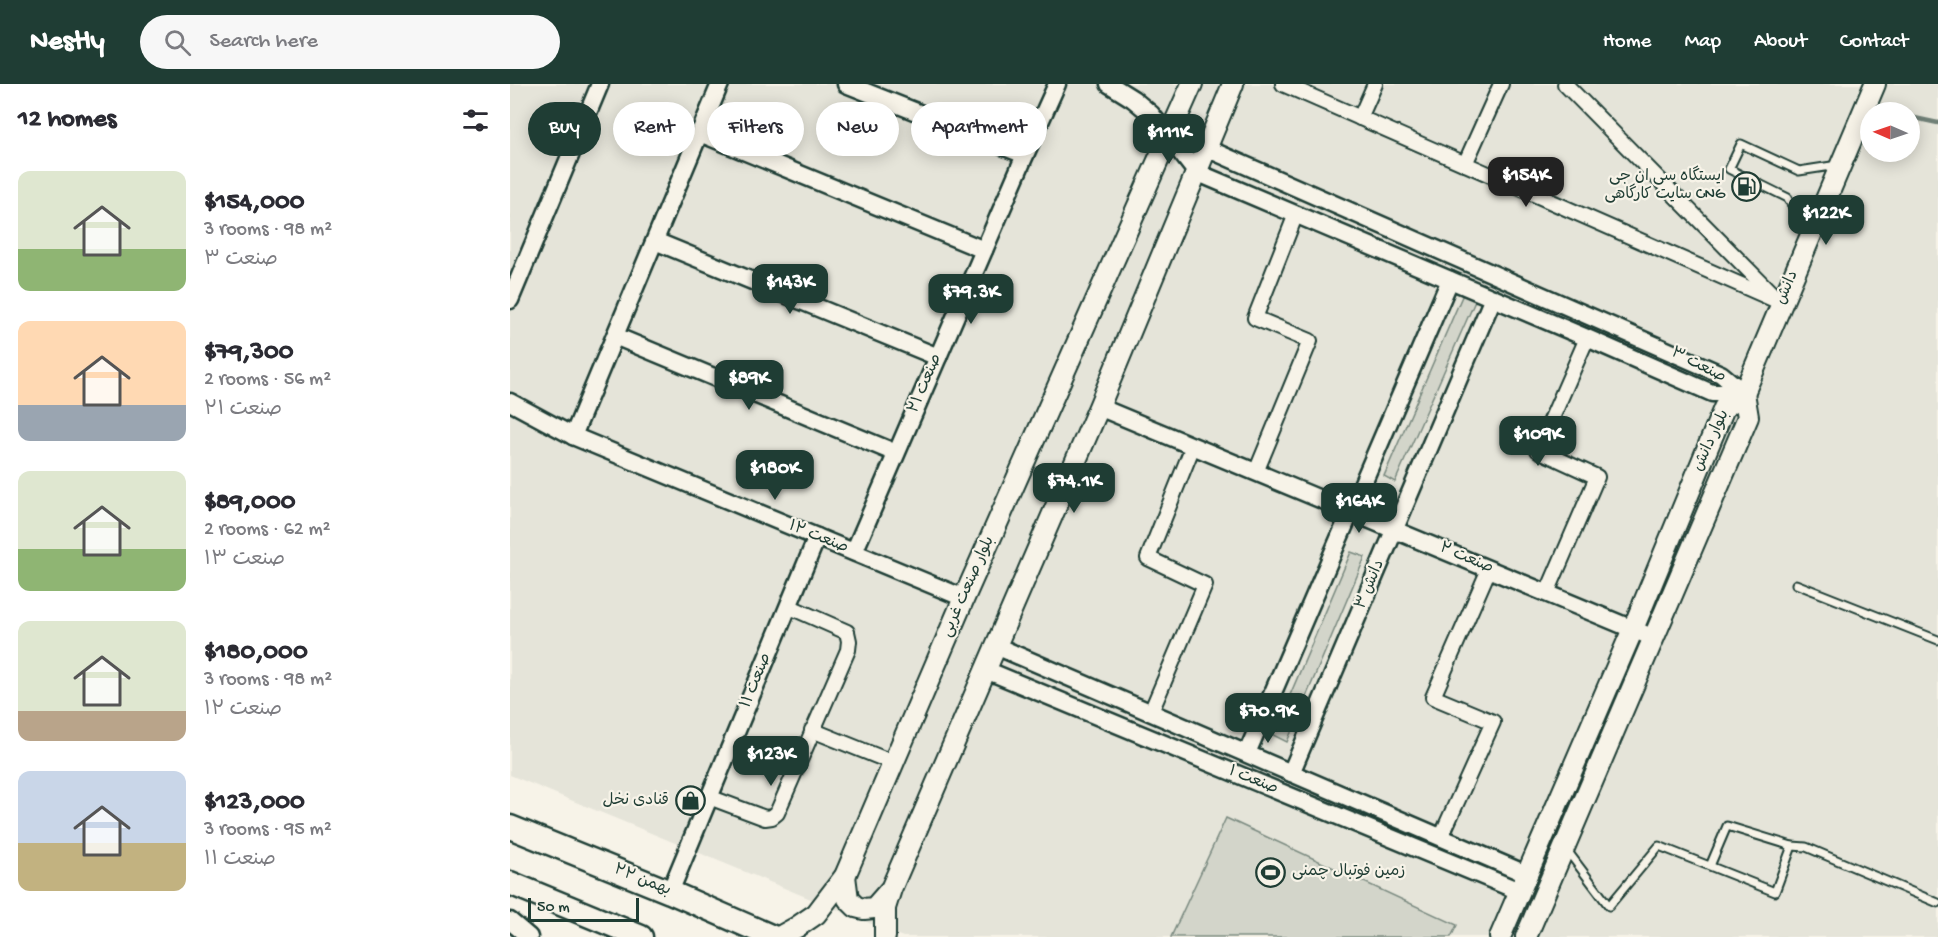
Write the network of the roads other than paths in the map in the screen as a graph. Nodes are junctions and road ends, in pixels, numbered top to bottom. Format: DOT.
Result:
graph roads {
  1 [pos="600,84"];
  2 [pos="720,84"];
  3 [pos="846,84"];
  4 [pos="1058,84"];
  5 [pos="1109,84"];
  6 [pos="1192,84"];
  7 [pos="1233,84"];
  8 [pos="1283,84"];
  9 [pos="1375,84"];
  10 [pos="1501,84"];
  11 [pos="1565,84"];
  12 [pos="1875,84"];
  13 [pos="1047,108"];
  14 [pos="911,110"];
  15 [pos="1360,118"];
  16 [pos="700,133"];
  17 [pos="1169,137"];
  18 [pos="1206,148"];
  19 [pos="1025,156"];
  20 [pos="1465,164"];
  21 [pos="1840,165"];
  22 [pos="1196,172"];
  23 [pos="1296,214"];
  24 [pos="1809,238"];
  25 [pos="655,241"];
  26 [pos="984,250"];
  27 [pos="1450,280"];
  28 [pos="1493,298"];
  29 [pos="510,300"];
  30 [pos="1782,303"];
  31 [pos="615,336"];
  32 [pos="1587,338"];
  33 [pos="938,357"];
  34 [pos="1744,393"];
  35 [pos="510,402"];
  36 [pos="1099,407"];
  37 [pos="573,436"];
  38 [pos="1193,446"];
  39 [pos="896,453"];
  40 [pos="1256,472"];
  41 [pos="1351,512"];
  42 [pos="1395,530"];
  43 [pos="817,537"];
  44 [pos="854,552"];
  45 [pos="1489,569"];
  46 [pos="1796,584"];
  47 [pos="1547,593"];
  48 [pos="964,598"];
  49 [pos="788,606"];
  50 [pos="1633,629"];
  51 [pos="1654,638"];
  52 [pos="1938,640"];
  53 [pos="996,646"];
  54 [pos="986,670"];
  55 [pos="1151,712"];
  56 [pos="813,730"];
  57 [pos="1246,753"];
  58 [pos="894,763"];
  59 [pos="1291,772"];
  60 [pos="709,797"];
  61 [pos="510,827"];
  62 [pos="1441,837"];
  63 [pos="1542,838"];
  64 [pos="1792,846"];
  65 [pos="1564,847"];
  66 [pos="1710,866"];
  67 [pos="845,876"];
  68 [pos="1523,882"];
  69 [pos="510,884"];
  70 [pos="891,889"];
  71 [pos="670,892"];
  72 [pos="1938,903"];
  73 [pos="510,921"];
  74 [pos="529,937"];
  75 [pos="641,937"];
  76 [pos="773,937"];
  77 [pos="779,937"];
  78 [pos="885,937"];
  79 [pos="1500,937"];
  80 [pos="1526,937"];
  1 -- 29 [label="street"];
  2 -- 16 [label="street"];
  3 -- 14 [label="street"];
  4 -- 13 [label="street, صنعت ۲۱"];
  5 -- 17 [label="street"];
  6 -- 17 [label="main road, بلوار صنعت غربی"];
  7 -- 18 [label="main road"];
  8 -- 15 [label="street"];
  9 -- 15 [label="street"];
  10 -- 20 [label="street"];
  11 -- 30 [label="street"];
  12 -- 21 [label="main road, دانش"];
  15 -- 20 [label="street"];
  16 -- 25 [label="street"];
  16 -- 26 [label="street"];
  17 -- 18 [label="street, صنعت ۳"];
  17 -- 22 [label="street"];
  17 -- 48 [label="main road, بلوار صنعت غربی"];
  18 -- 22 [label="main road"];
  18 -- 34 [label="street, صنعت ۳"];
  19 -- 26 [label="street, صنعت ۲۱"];
  20 -- 30 [label="street"];
  21 -- 24 [label="main road, دانش"];
  21 -- 24 [label="lane"];
  22 -- 23 [label="street, صنعت ۳"];
  22 -- 36 [label="main road"];
  23 -- 27 [label="street, صنعت ۳"];
  23 -- 40 [label="street"];
  24 -- 30 [label="main road, دانش"];
  25 -- 31 [label="street"];
  25 -- 33 [label="street"];
  26 -- 33 [label="street, صنعت ۲۱"];
  27 -- 28 [label="street, صنعت ۳"];
  27 -- 41 [label="street"];
  28 -- 32 [label="street, صنعت ۳"];
  28 -- 42 [label="street, دانش ۳"];
  30 -- 34 [label="main road, دانش"];
  31 -- 37 [label="street"];
  31 -- 39 [label="street"];
  32 -- 34 [label="street, صنعت ۳"];
  32 -- 47 [label="street"];
  33 -- 39 [label="street, صنعت ۲۱"];
  34 -- 50 [label="main road, بلوار دانش"];
  34 -- 51 [label="main road, بلوار دانش"];
  35 -- 37 [label="street, صنعت ۱۲"];
  36 -- 38 [label="street, صنعت ۲"];
  36 -- 53 [label="main road"];
  37 -- 43 [label="street, صنعت ۱۲"];
  38 -- 40 [label="street, صنعت ۲"];
  38 -- 55 [label="street"];
  39 -- 44 [label="street, صنعت ۲۱"];
  40 -- 41 [label="street, صنعت ۲"];
  41 -- 42 [label="street, صنعت ۲"];
  41 -- 57 [label="street"];
  42 -- 45 [label="street, صنعت ۲"];
  42 -- 59 [label="street, دانش ۳"];
  43 -- 44 [label="street, صنعت ۱۲"];
  43 -- 49 [label="street, صنعت ۱۱"];
  44 -- 48 [label="street, صنعت ۱۲"];
  45 -- 47 [label="street, صنعت ۲"];
  45 -- 62 [label="street"];
  46 -- 52 [label="lane"];
  47 -- 50 [label="street, صنعت ۲"];
  48 -- 58 [label="main road, بلوار صنعت غربی"];
  49 -- 56 [label="street"];
  49 -- 60 [label="street, صنعت ۱۱"];
  50 -- 51 [label="street, صنعت ۲"];
  50 -- 63 [label="main road, بلوار دانش"];
  51 -- 65 [label="main road, بلوار دانش"];
  53 -- 54 [label="main road"];
  53 -- 55 [label="street, صنعت ۱"];
  54 -- 68 [label="street, صنعت ۱"];
  54 -- 70 [label="main road"];
  55 -- 57 [label="street, صنعت ۱"];
  56 -- 58 [label="street"];
  56 -- 60 [label="street"];
  57 -- 59 [label="street, صنعت ۱"];
  58 -- 67 [label="main road, بلوار صنعت غربی"];
  59 -- 62 [label="street, صنعت ۱"];
  60 -- 71 [label="street, صنعت ۱۱"];
  61 -- 71 [label="highway, ۲۲ بهمن"];
  62 -- 68 [label="street, صنعت ۱"];
  63 -- 65 [label="main road"];
  63 -- 68 [label="main road, بلوار دانش"];
  64 -- 66 [label="lane"];
  64 -- 66 [label="lane"];
  64 -- 72 [label="lane"];
  65 -- 66 [label="lane"];
  65 -- 80 [label="main road, بلوار دانش"];
  67 -- 70 [label="main road"];
  67 -- 77 [label="main road, بلوار صنعت غربی"];
  68 -- 79 [label="main road, بلوار دانش"];
  69 -- 75 [label="highway"];
  70 -- 78 [label="main road"];
  71 -- 76 [label="highway, ۲۲ بهمن"];
  73 -- 74 [label="street"];
}
